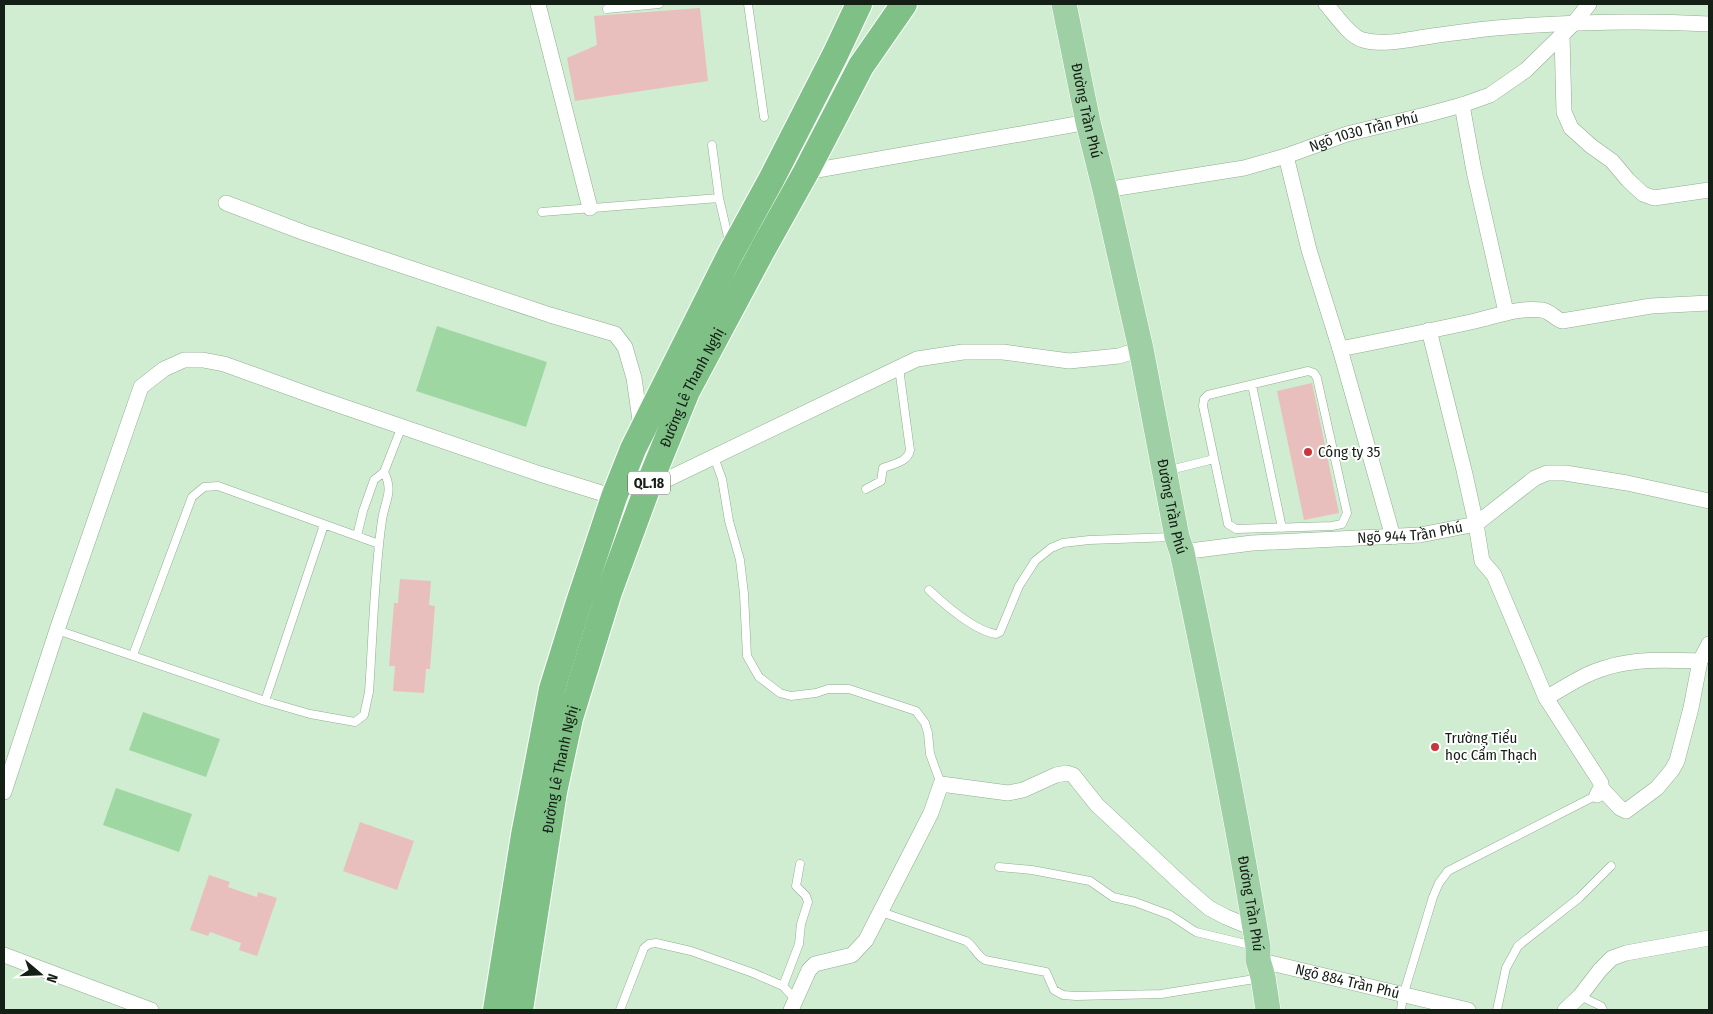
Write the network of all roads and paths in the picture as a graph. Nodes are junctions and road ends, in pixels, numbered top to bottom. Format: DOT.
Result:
graph roads {
  1 [pos="538,4"];
  2 [pos="659,4"];
  3 [pos="748,4"];
  4 [pos="858,4"];
  5 [pos="904,4"];
  6 [pos="1064,4"];
  7 [pos="1326,4"];
  8 [pos="1589,4"];
  9 [pos="607,9"];
  10 [pos="1574,23"];
  11 [pos="1709,24"];
  12 [pos="1562,35"];
  13 [pos="1462,105"];
  14 [pos="764,117"];
  15 [pos="1088,122"];
  16 [pos="712,145"];
  17 [pos="1286,156"];
  18 [pos="806,172"];
  19 [pos="1105,190"];
  20 [pos="1709,190"];
  21 [pos="719,198"];
  22 [pos="226,204"];
  23 [pos="590,208"];
  24 [pos="542,212"];
  25 [pos="731,253"];
  26 [pos="1709,303"];
  27 [pos="1506,312"];
  28 [pos="1429,330"];
  29 [pos="1141,348"];
  30 [pos="1340,349"];
  31 [pos="899,368"];
  32 [pos="1252,384"];
  33 [pos="402,426"];
  34 [pos="642,433"];
  35 [pos="714,457"];
  36 [pos="1214,459"];
  37 [pos="1164,471"];
  38 [pos="384,472"];
  39 [pos="647,489"];
  40 [pos="866,489"];
  41 [pos="614,497"];
  42 [pos="1709,500"];
  43 [pos="1476,524"];
  44 [pos="324,525"];
  45 [pos="1282,528"];
  46 [pos="358,536"];
  47 [pos="1393,536"];
  48 [pos="378,544"];
  49 [pos="1180,545"];
  50 [pos="929,590"];
  51 [pos="57,630"];
  52 [pos="1709,644"];
  53 [pos="133,655"];
  54 [pos="1700,661"];
  55 [pos="1546,698"];
  56 [pos="265,701"];
  57 [pos="941,784"];
  58 [pos="1599,791"];
  59 [pos="4,792"];
  60 [pos="800,864"];
  61 [pos="999,866"];
  62 [pos="1611,866"];
  63 [pos="880,912"];
  64 [pos="1709,938"];
  65 [pos="1258,954"];
  66 [pos="4,955"];
  67 [pos="783,986"];
  68 [pos="1580,996"];
  69 [pos="1402,1003"];
  70 [pos="793,1005"];
  71 [pos="1459,1009"];
  72 [pos="151,1010"];
  73 [pos="496,1010"];
  74 [pos="520,1010"];
  75 [pos="620,1010"];
  76 [pos="1268,1010"];
  77 [pos="1497,1010"];
  78 [pos="1566,1010"];
  79 [pos="1603,1010"];
  1 -- 23 [label="street"];
  2 -- 9 [label="lane"];
  3 -- 14 [label="lane"];
  4 -- 25 [label="highway, Đường Lê Thanh Nghị / QL.18"];
  5 -- 18 [label="highway, Đường Lê Thanh Nghị / QL.18"];
  6 -- 15 [label="main road, Đường Trần Phú"];
  7 -- 10 [label="street"];
  8 -- 10 [label="street, Ngõ 1030 Trần Phú"];
  10 -- 11 [label="street"];
  10 -- 12 [label="street, Ngõ 1030 Trần Phú"];
  12 -- 13 [label="street, Ngõ 1030 Trần Phú"];
  12 -- 20 [label="street"];
  13 -- 17 [label="street, Ngõ 1030 Trần Phú"];
  13 -- 27 [label="street"];
  15 -- 18 [label="street"];
  15 -- 19 [label="main road, Đường Trần Phú"];
  16 -- 21 [label="lane"];
  17 -- 19 [label="street, Ngõ 1030 Trần Phú"];
  17 -- 30 [label="street"];
  18 -- 39 [label="highway, Đường Lê Thanh Nghị / QL.18"];
  19 -- 29 [label="main road, Đường Trần Phú"];
  21 -- 23 [label="lane"];
  21 -- 25 [label="lane"];
  22 -- 34 [label="street"];
  23 -- 24 [label="lane"];
  25 -- 34 [label="highway, Đường Lê Thanh Nghị / QL.18"];
  26 -- 27 [label="street"];
  27 -- 28 [label="street"];
  28 -- 30 [label="street"];
  28 -- 43 [label="street"];
  29 -- 31 [label="street"];
  29 -- 37 [label="main road, Đường Trần Phú"];
  30 -- 47 [label="street"];
  31 -- 35 [label="street"];
  31 -- 40 [label="lane"];
  32 -- 36 [label="lane"];
  32 -- 45 [label="lane"];
  32 -- 45 [label="lane"];
  33 -- 38 [label="lane"];
  33 -- 41 [label="street"];
  33 -- 51 [label="street"];
  34 -- 41 [label="highway, Đường Lê Thanh Nghị / QL.18"];
  35 -- 39 [label="street"];
  35 -- 57 [label="lane"];
  36 -- 37 [label="lane"];
  36 -- 45 [label="lane"];
  37 -- 49 [label="main road, Đường Trần Phú"];
  38 -- 46 [label="lane"];
  38 -- 48 [label="lane"];
  39 -- 74 [label="highway, Đường Lê Thanh Nghị / QL.18"];
  41 -- 73 [label="highway, Đường Lê Thanh Nghị / QL.18"];
  42 -- 43 [label="street, Ngõ 944 Trần Phú"];
  43 -- 47 [label="street, Ngõ 944 Trần Phú"];
  43 -- 55 [label="street"];
  44 -- 46 [label="lane"];
  44 -- 53 [label="lane"];
  44 -- 56 [label="lane"];
  46 -- 48 [label="lane"];
  47 -- 49 [label="street, Ngõ 944 Trần Phú"];
  48 -- 56 [label="lane"];
  49 -- 50 [label="lane"];
  49 -- 65 [label="main road, Đường Trần Phú"];
  51 -- 53 [label="lane"];
  51 -- 59 [label="street"];
  52 -- 54 [label="street"];
  53 -- 56 [label="lane"];
  54 -- 55 [label="street"];
  54 -- 58 [label="street"];
  55 -- 58 [label="street"];
  57 -- 63 [label="street"];
  57 -- 65 [label="street, Ngõ 884 Trần Phú"];
  58 -- 69 [label="lane"];
  60 -- 67 [label="lane"];
  61 -- 65 [label="lane"];
  62 -- 77 [label="lane"];
  63 -- 65 [label="lane"];
  63 -- 70 [label="street"];
  64 -- 68 [label="street"];
  65 -- 69 [label="street, Ngõ 884 Trần Phú"];
  65 -- 76 [label="main road, Đường Trần Phú"];
  66 -- 72 [label="street"];
  67 -- 70 [label="lane"];
  67 -- 75 [label="lane"];
  68 -- 78 [label="street"];
  68 -- 79 [label="lane"];
  69 -- 71 [label="street, Ngõ 884 Trần Phú"];
}
